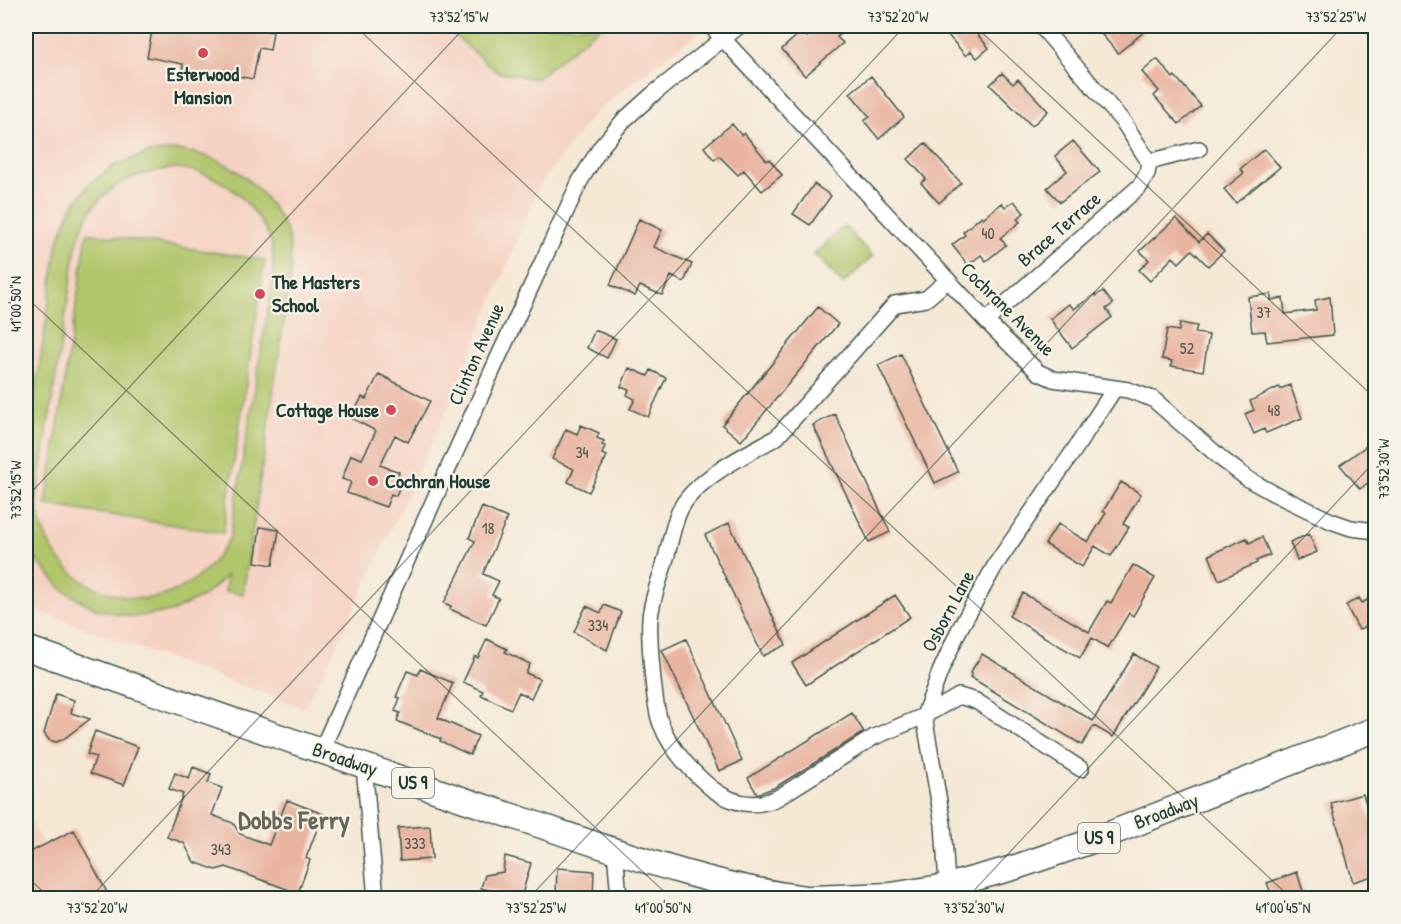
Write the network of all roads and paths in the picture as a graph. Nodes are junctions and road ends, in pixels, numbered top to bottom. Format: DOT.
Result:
graph roads {
  1 [pos="711,26"];
  2 [pos="739,26"];
  3 [pos="1041,26"];
  4 [pos="723,38"];
  5 [pos="1199,149"];
  6 [pos="1149,162"];
  7 [pos="948,280"];
  8 [pos="986,321"];
  9 [pos="1115,388"];
  10 [pos="1376,531"];
  11 [pos="26,648"];
  12 [pos="924,716"];
  13 [pos="1376,729"];
  14 [pos="321,751"];
  15 [pos="364,766"];
  16 [pos="1081,769"];
  17 [pos="615,850"];
  18 [pos="947,892"];
  19 [pos="376,898"];
  20 [pos="620,898"];
  21 [pos="805,898"];
  22 [pos="811,898"];
  1 -- 4 [label="street, Cochrane Avenue"];
  2 -- 4 [label="street, Clinton Avenue"];
  3 -- 6 [label="street"];
  4 -- 7 [label="street, Cochrane Avenue"];
  4 -- 14 [label="street, Clinton Avenue"];
  5 -- 6 [label="street"];
  6 -- 8 [label="street, Brace Terrace"];
  7 -- 8 [label="street, Cochrane Avenue"];
  7 -- 12 [label="street"];
  8 -- 9 [label="street, Cochrane Avenue"];
  9 -- 10 [label="street, Cochrane Avenue"];
  9 -- 12 [label="street, Osborn Lane"];
  11 -- 14 [label="main road, Broadway / US 9"];
  12 -- 16 [label="street"];
  12 -- 18 [label="street, Osborn Lane"];
  13 -- 18 [label="main road, Broadway / US 9"];
  14 -- 15 [label="main road, Broadway / US 9"];
  15 -- 17 [label="main road, Broadway / US 9"];
  15 -- 19 [label="street"];
  17 -- 20 [label="street"];
  17 -- 21 [label="main road, Broadway / US 9"];
  18 -- 22 [label="main road, Broadway / US 9"];
}
